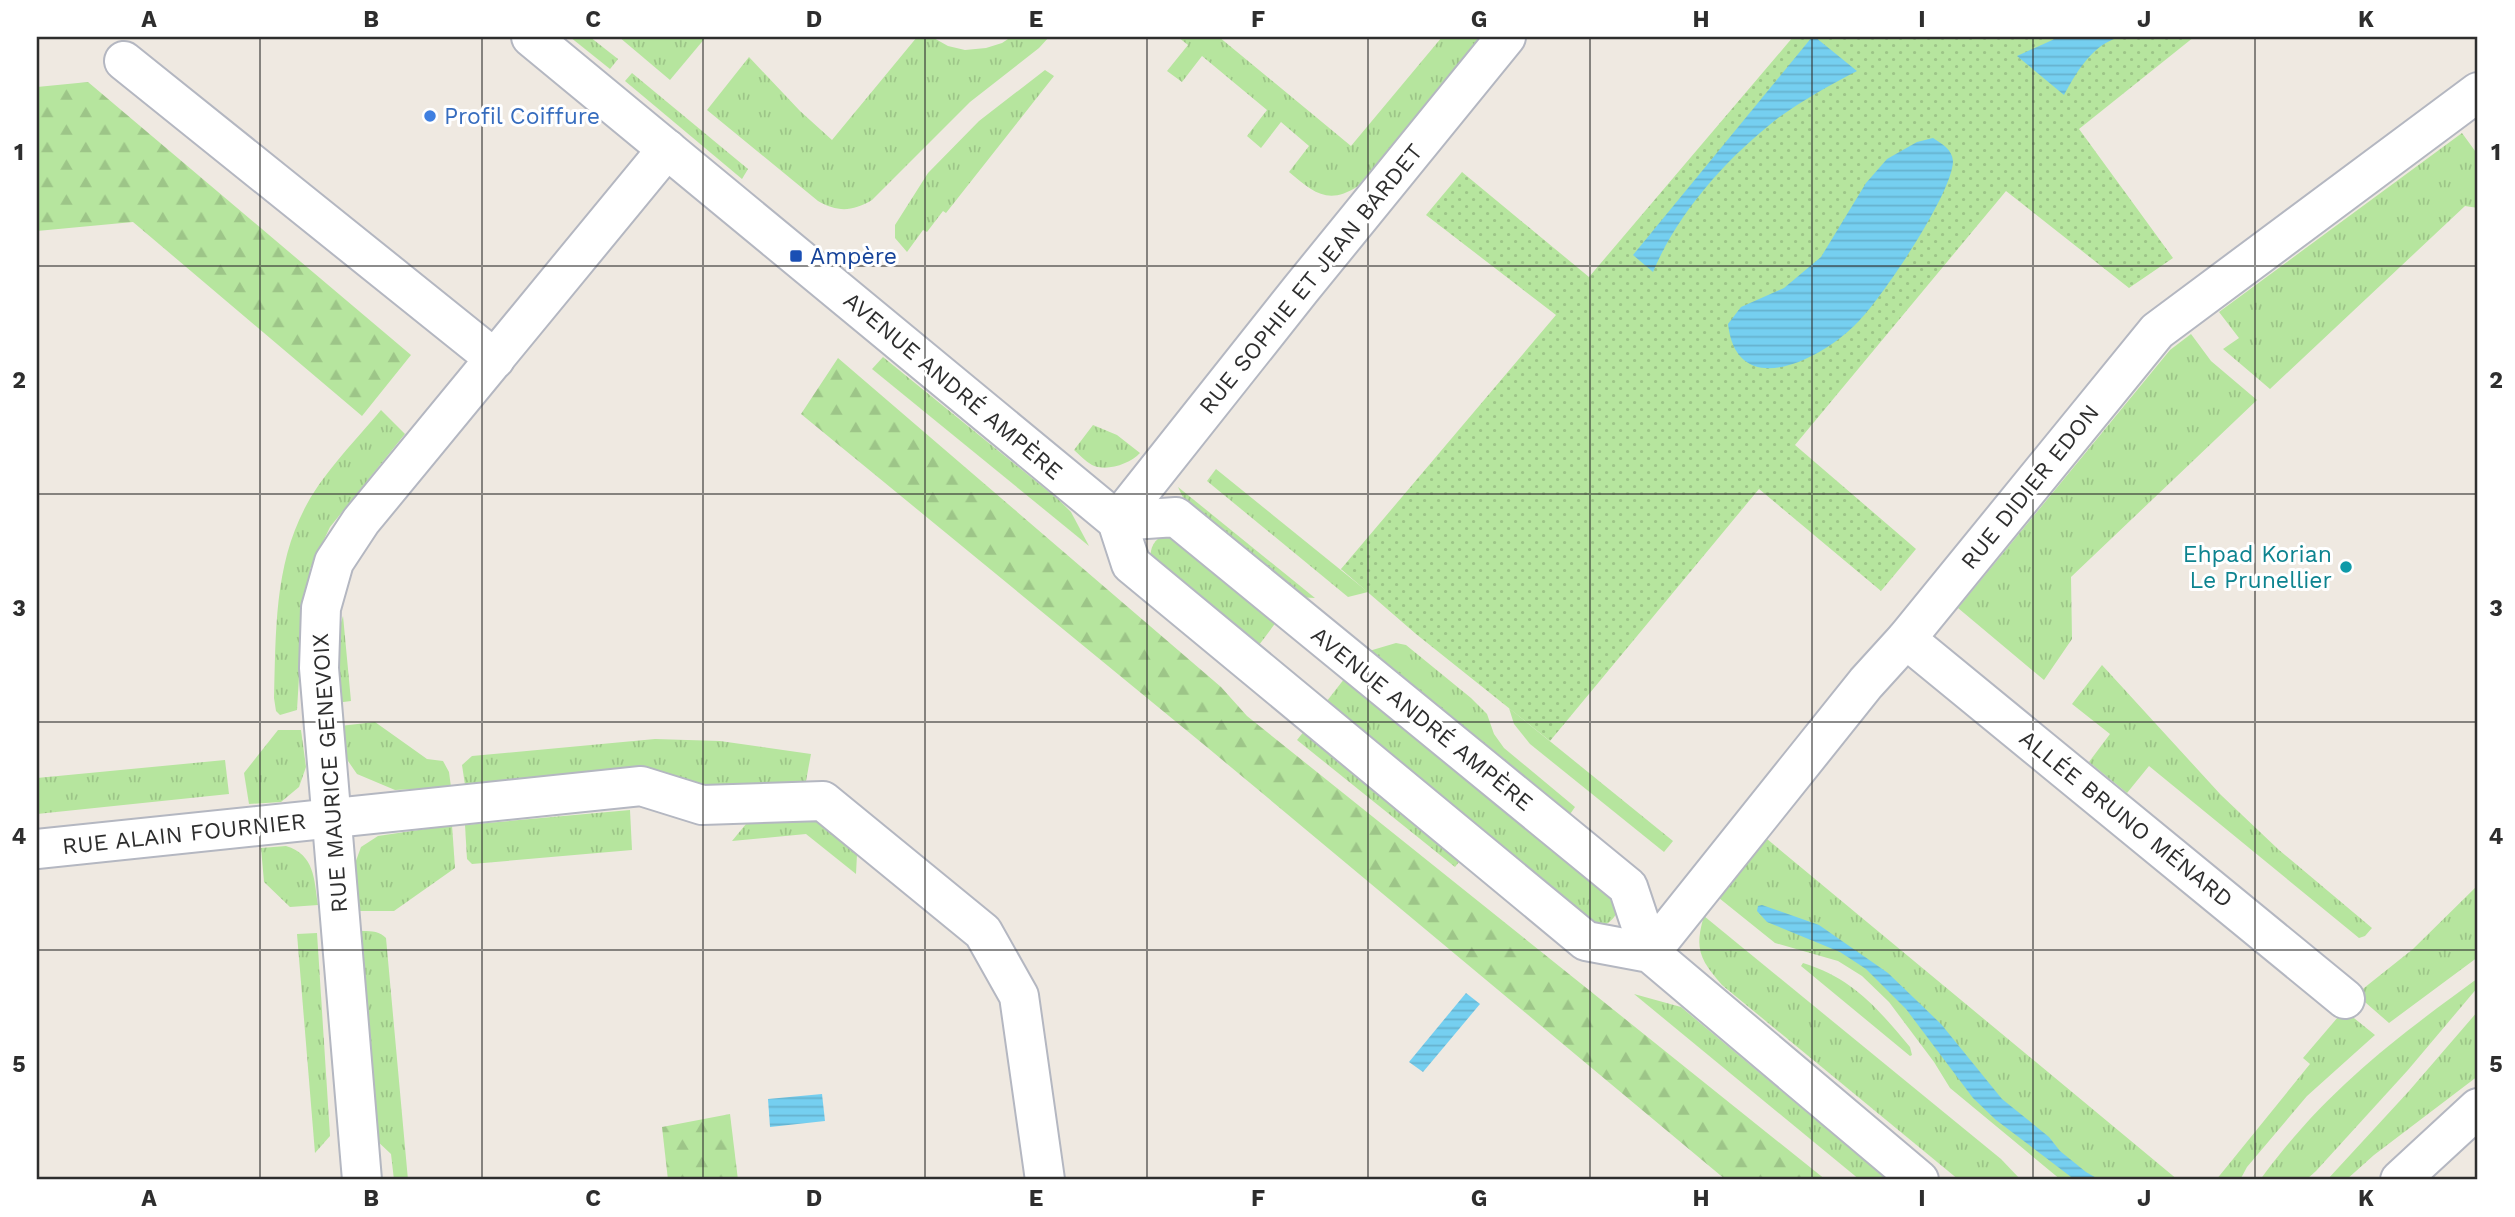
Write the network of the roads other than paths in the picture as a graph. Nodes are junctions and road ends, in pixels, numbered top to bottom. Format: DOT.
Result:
graph roads {
  1 [pos="531,37"];
  2 [pos="1506,37"];
  3 [pos="124,61"];
  4 [pos="2478,92"];
  5 [pos="667,149"];
  6 [pos="495,359"];
  7 [pos="1117,521"];
  8 [pos="1906,639"];
  9 [pos="331,819"];
  10 [pos="37,849"];
  11 [pos="1650,953"];
  12 [pos="2345,999"];
  13 [pos="2478,1108"];
  14 [pos="362,1180"];
  15 [pos="1045,1180"];
  16 [pos="1919,1180"];
  17 [pos="2400,1180"];
  1 -- 5 [label="street, AVENUE ANDRÉ AMPÈRE"];
  2 -- 7 [label="street, RUE SOPHIE ET JEAN BARDET"];
  3 -- 6 [label="street"];
  4 -- 8 [label="street, RUE DIDIER EDON"];
  5 -- 6 [label="street, RUE MAURICE GENEVOIX"];
  5 -- 7 [label="street, AVENUE ANDRÉ AMPÈRE"];
  6 -- 9 [label="street, RUE MAURICE GENEVOIX"];
  7 -- 11 [label="street"];
  7 -- 11 [label="street, AVENUE ANDRÉ AMPÈRE"];
  8 -- 11 [label="street, RUE DIDIER EDON"];
  8 -- 12 [label="street, ALLÉE BRUNO MÉNARD"];
  9 -- 10 [label="street, RUE ALAIN FOURNIER"];
  9 -- 14 [label="street, RUE MAURICE GENEVOIX"];
  9 -- 15 [label="street, RUE ALAIN FOURNIER"];
  11 -- 16 [label="street"];
  13 -- 17 [label="street"];
}
